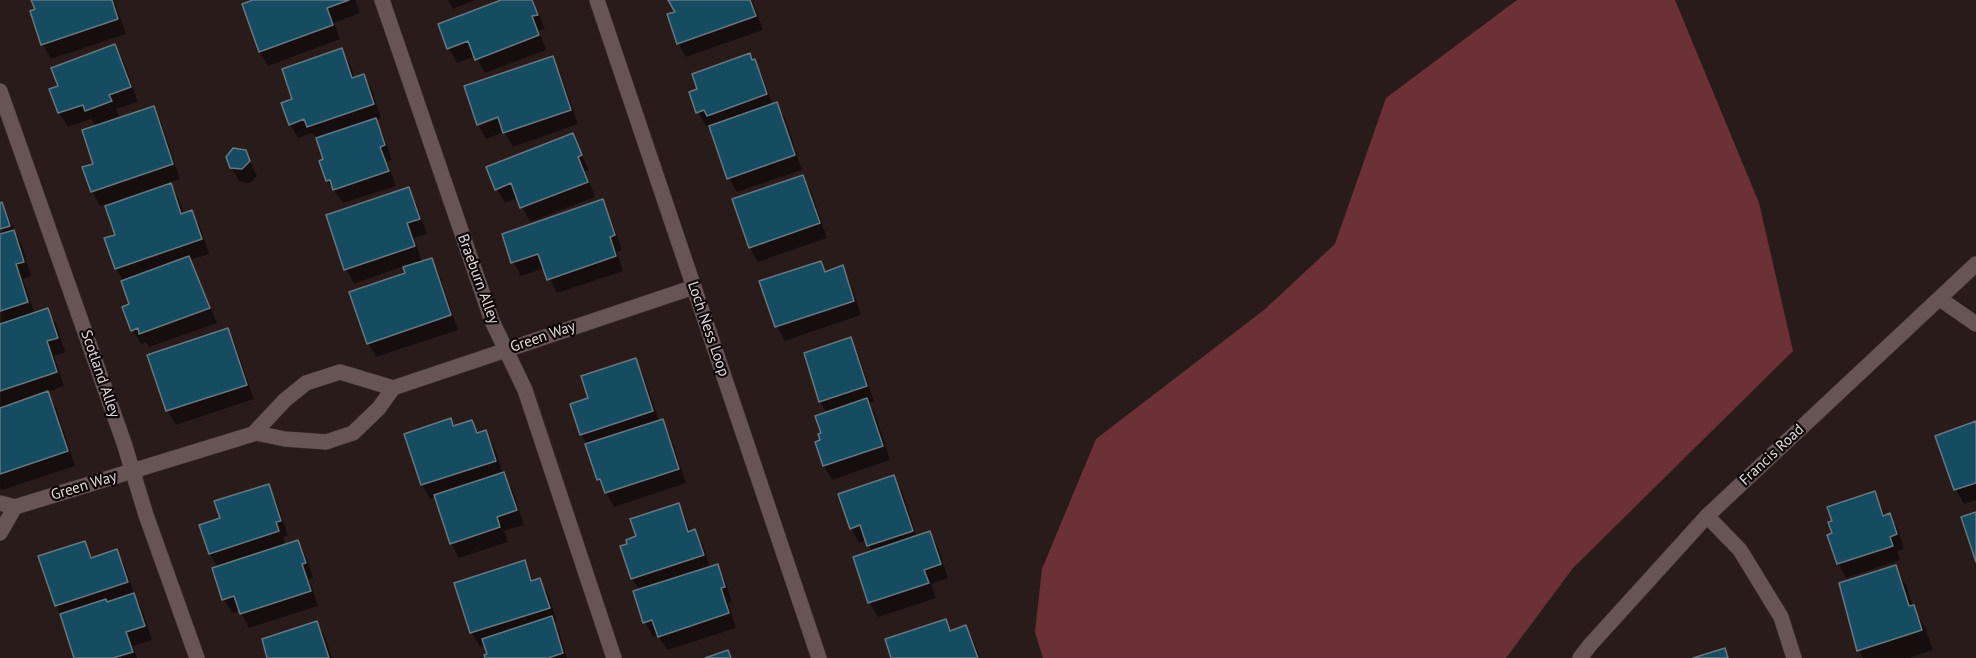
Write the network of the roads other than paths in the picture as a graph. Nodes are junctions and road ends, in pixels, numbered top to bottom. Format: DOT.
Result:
graph roads {
  1 [pos="382,0"];
  2 [pos="597,0"];
  3 [pos="0,91"];
  4 [pos="1976,264"];
  5 [pos="694,287"];
  6 [pos="1940,300"];
  7 [pos="1976,324"];
  8 [pos="506,350"];
  9 [pos="393,388"];
  10 [pos="256,433"];
  11 [pos="134,471"];
  12 [pos="8,505"];
  13 [pos="1707,516"];
  14 [pos="0,533"];
  15 [pos="197,658"];
  16 [pos="614,658"];
  17 [pos="819,658"];
  18 [pos="1580,658"];
  19 [pos="1794,658"];
  1 -- 8 [label="street, Braeburn Alley"];
  2 -- 5 [label="street, Loch Ness Loop"];
  3 -- 11 [label="street, Scotland Alley"];
  4 -- 6 [label="street, Francis Road"];
  5 -- 8 [label="street, Green Way"];
  5 -- 17 [label="street, Loch Ness Loop"];
  6 -- 7 [label="street"];
  6 -- 13 [label="street, Francis Road"];
  8 -- 9 [label="street, Green Way"];
  8 -- 16 [label="street, Braeburn Alley"];
  9 -- 10 [label="street, Green Way"];
  9 -- 10 [label="street"];
  10 -- 11 [label="street, Green Way"];
  11 -- 12 [label="street, Green Way"];
  11 -- 15 [label="street, Scotland Alley"];
  12 -- 14 [label="street, Green Way"];
  13 -- 18 [label="street, Francis Road"];
  13 -- 19 [label="street"];
}
